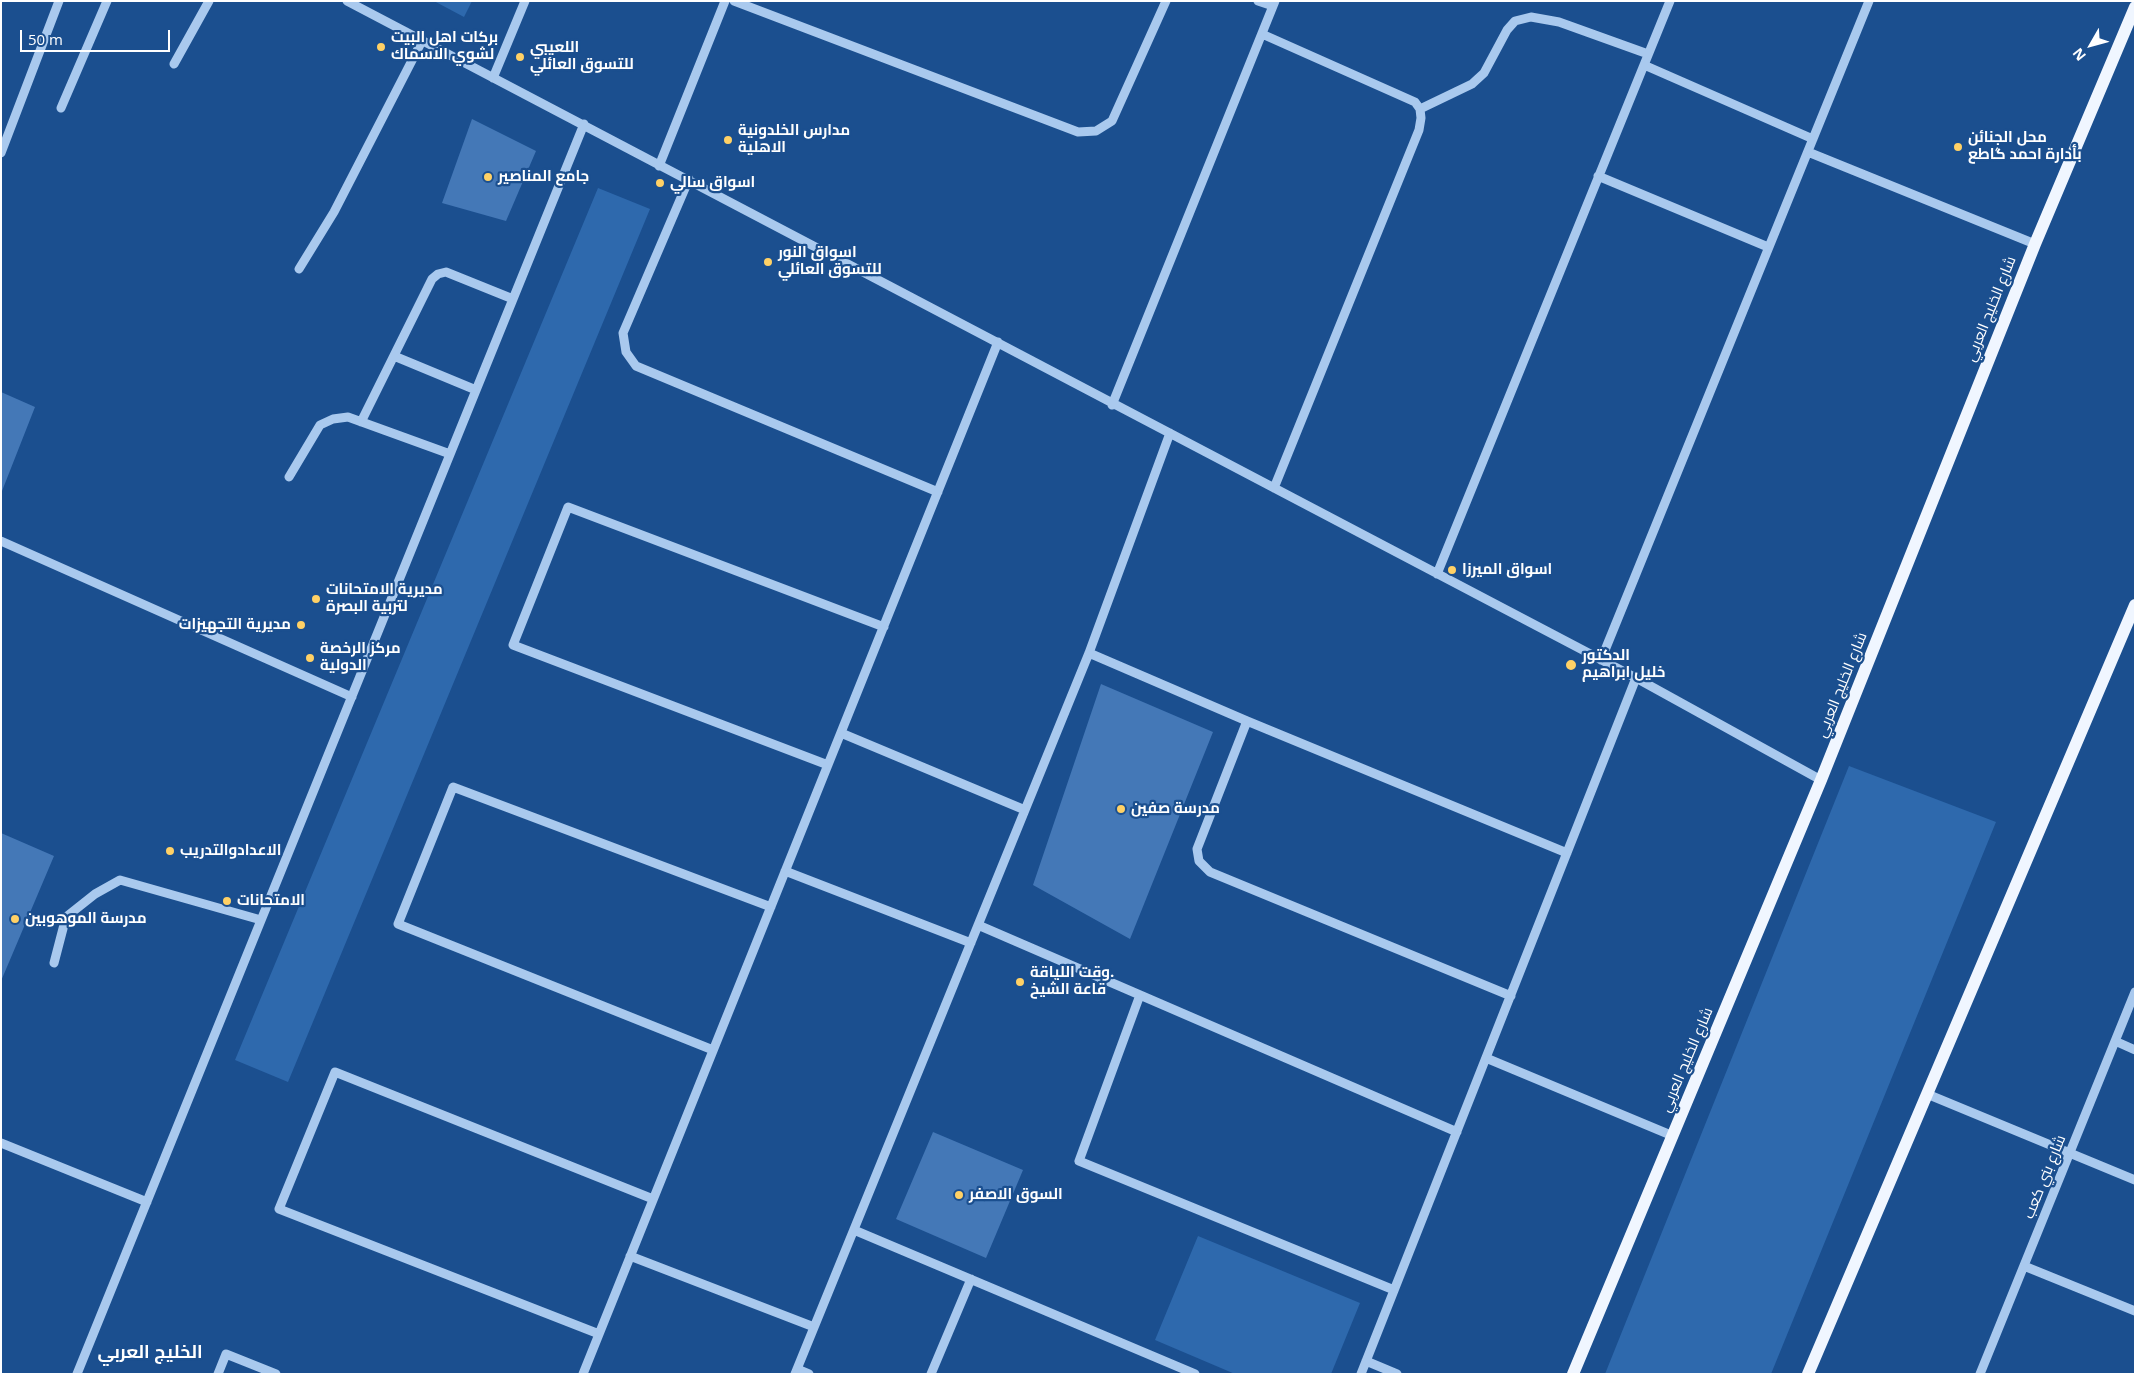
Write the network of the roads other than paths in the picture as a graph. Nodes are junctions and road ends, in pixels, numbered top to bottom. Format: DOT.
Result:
graph roads {
  1 [pos="59,1"];
  2 [pos="107,1"];
  3 [pos="210,1"];
  4 [pos="346,1"];
  5 [pos="525,1"];
  6 [pos="725,1"];
  7 [pos="734,1"];
  8 [pos="1166,1"];
  9 [pos="1258,1"];
  10 [pos="1670,1"];
  11 [pos="1869,1"];
  12 [pos="1274,4"];
  13 [pos="2135,7"];
  14 [pos="1262,34"];
  15 [pos="422,41"];
  16 [pos="1648,54"];
  17 [pos="174,64"];
  18 [pos="1644,65"];
  19 [pos="493,78"];
  20 [pos="61,108"];
  21 [pos="1420,109"];
  22 [pos="584,124"];
  23 [pos="1813,139"];
  24 [pos="1808,152"];
  25 [pos="1,153"];
  26 [pos="659,166"];
  27 [pos="1598,176"];
  28 [pos="689,180"];
  29 [pos="2035,244"];
  30 [pos="1768,247"];
  31 [pos="299,269"];
  32 [pos="513,299"];
  33 [pos="998,342"];
  34 [pos="394,356"];
  35 [pos="476,390"];
  36 [pos="1112,405"];
  37 [pos="361,422"];
  38 [pos="1170,433"];
  39 [pos="450,454"];
  40 [pos="288,477"];
  41 [pos="1274,488"];
  42 [pos="938,492"];
  43 [pos="1,541"];
  44 [pos="1437,574"];
  45 [pos="2135,604"];
  46 [pos="884,627"];
  47 [pos="1089,653"];
  48 [pos="1601,660"];
  49 [pos="1636,678"];
  50 [pos="352,697"];
  51 [pos="1247,721"];
  52 [pos="841,733"];
  53 [pos="828,765"];
  54 [pos="1821,780"];
  55 [pos="1025,810"];
  56 [pos="1567,853"];
  57 [pos="785,871"];
  58 [pos="771,907"];
  59 [pos="262,920"];
  60 [pos="978,925"];
  61 [pos="971,942"];
  62 [pos="54,963"];
  63 [pos="2135,992"];
  64 [pos="1140,995"];
  65 [pos="1511,996"];
  66 [pos="2115,1041"];
  67 [pos="713,1050"];
  68 [pos="2135,1050"];
  69 [pos="1486,1058"];
  70 [pos="1927,1094"];
  71 [pos="1457,1132"];
  72 [pos="1673,1136"];
  73 [pos="1,1142"];
  74 [pos="2069,1154"];
  75 [pos="2135,1180"];
  76 [pos="653,1199"];
  77 [pos="147,1202"];
  78 [pos="854,1230"];
  79 [pos="630,1256"];
  80 [pos="2024,1266"];
  81 [pos="971,1279"];
  82 [pos="1394,1290"];
  83 [pos="2135,1311"];
  84 [pos="814,1327"];
  85 [pos="599,1334"];
  86 [pos="1366,1361"];
  87 [pos="796,1371"];
  88 [pos="77,1374"];
  89 [pos="218,1374"];
  90 [pos="276,1374"];
  91 [pos="583,1374"];
  92 [pos="809,1374"];
  93 [pos="932,1374"];
  94 [pos="1195,1374"];
  95 [pos="1361,1374"];
  96 [pos="1397,1374"];
  97 [pos="1573,1374"];
  98 [pos="1808,1374"];
  99 [pos="1980,1374"];
  1 -- 25 [label="street"];
  2 -- 20 [label="street"];
  3 -- 17 [label="street"];
  4 -- 15 [label="street"];
  5 -- 19 [label="street"];
  6 -- 26 [label="street"];
  7 -- 8 [label="street"];
  9 -- 12 [label="street"];
  10 -- 16 [label="street"];
  11 -- 23 [label="street"];
  12 -- 14 [label="street"];
  13 -- 29 [label="main road, شارع الخليج العربي"];
  14 -- 21 [label="street"];
  14 -- 36 [label="street"];
  15 -- 19 [label="street"];
  15 -- 31 [label="street"];
  16 -- 18 [label="street"];
  16 -- 21 [label="street"];
  18 -- 23 [label="street"];
  18 -- 27 [label="street"];
  19 -- 22 [label="street"];
  21 -- 41 [label="street"];
  22 -- 26 [label="street"];
  22 -- 32 [label="street"];
  23 -- 24 [label="street"];
  24 -- 29 [label="street"];
  24 -- 30 [label="street"];
  26 -- 28 [label="street"];
  27 -- 30 [label="street"];
  27 -- 44 [label="street"];
  28 -- 33 [label="street"];
  28 -- 42 [label="street"];
  29 -- 54 [label="main road, شارع الخليج العربي"];
  30 -- 48 [label="street"];
  32 -- 34 [label="street"];
  32 -- 35 [label="street"];
  33 -- 36 [label="street"];
  33 -- 42 [label="street"];
  34 -- 35 [label="street"];
  34 -- 37 [label="street"];
  35 -- 39 [label="street"];
  36 -- 38 [label="street"];
  37 -- 39 [label="street"];
  37 -- 40 [label="street"];
  38 -- 41 [label="street"];
  38 -- 47 [label="street"];
  39 -- 50 [label="street"];
  41 -- 44 [label="street"];
  42 -- 46 [label="street"];
  43 -- 50 [label="street"];
  44 -- 48 [label="street"];
  45 -- 70 [label="main road"];
  46 -- 52 [label="street"];
  46 -- 53 [label="street"];
  47 -- 51 [label="street"];
  47 -- 55 [label="street"];
  48 -- 49 [label="street"];
  49 -- 54 [label="street"];
  49 -- 56 [label="street"];
  50 -- 59 [label="street"];
  51 -- 56 [label="street"];
  51 -- 65 [label="street"];
  52 -- 53 [label="street"];
  52 -- 55 [label="street"];
  53 -- 57 [label="street"];
  54 -- 72 [label="main road, شارع الخليج العربي"];
  55 -- 60 [label="street"];
  56 -- 65 [label="street"];
  57 -- 58 [label="street"];
  57 -- 61 [label="street"];
  58 -- 67 [label="street"];
  58 -- 67 [label="street"];
  59 -- 62 [label="street"];
  59 -- 77 [label="street"];
  60 -- 61 [label="street"];
  60 -- 64 [label="street"];
  61 -- 78 [label="street"];
  63 -- 66 [label="street, شارع بني كعب"];
  64 -- 71 [label="street"];
  64 -- 82 [label="street"];
  65 -- 69 [label="street"];
  66 -- 68 [label="street"];
  66 -- 74 [label="street, شارع بني كعب"];
  67 -- 76 [label="street"];
  69 -- 71 [label="street"];
  69 -- 72 [label="street"];
  70 -- 74 [label="street"];
  70 -- 98 [label="main road"];
  71 -- 82 [label="street"];
  72 -- 97 [label="main road, شارع الخليج العربي"];
  73 -- 77 [label="street"];
  74 -- 75 [label="street"];
  74 -- 80 [label="street, شارع بني كعب"];
  76 -- 79 [label="street"];
  76 -- 85 [label="street"];
  77 -- 88 [label="street"];
  78 -- 81 [label="street"];
  78 -- 84 [label="street"];
  79 -- 84 [label="street"];
  79 -- 85 [label="street"];
  80 -- 83 [label="street"];
  80 -- 99 [label="street, شارع بني كعب"];
  81 -- 93 [label="street"];
  81 -- 94 [label="street"];
  82 -- 86 [label="street"];
  84 -- 87 [label="street"];
  85 -- 91 [label="street"];
  86 -- 95 [label="street"];
  86 -- 96 [label="street"];
  87 -- 92 [label="street"];
  89 -- 90 [label="street"];
}
